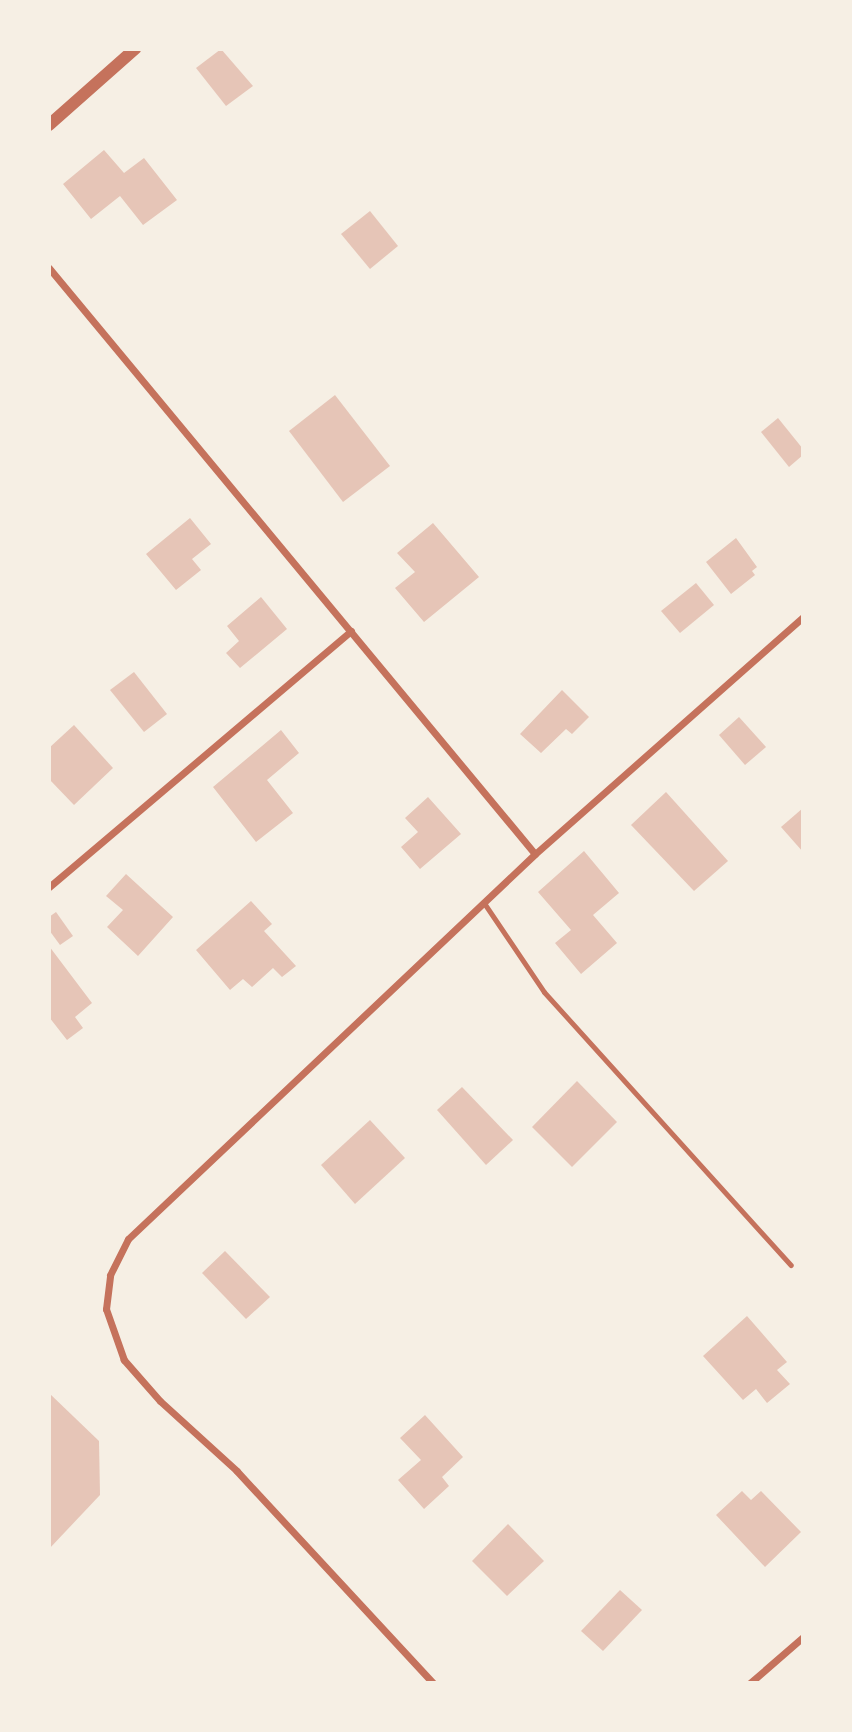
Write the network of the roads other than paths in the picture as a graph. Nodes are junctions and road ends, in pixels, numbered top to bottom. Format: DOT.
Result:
graph roads {
  1 [pos="135,49"];
  2 [pos="49,125"];
  3 [pos="49,268"];
  4 [pos="803,617"];
  5 [pos="351,631"];
  6 [pos="535,854"];
  7 [pos="49,887"];
  8 [pos="484,903"];
  9 [pos="791,1265"];
  10 [pos="803,1637"];
  11 [pos="433,1683"];
  12 [pos="750,1683"];
  1 -- 2 [label="street"];
  3 -- 5 [label="street"];
  4 -- 6 [label="street"];
  5 -- 6 [label="street"];
  5 -- 7 [label="street"];
  6 -- 8 [label="street"];
  8 -- 9 [label="lane"];
  8 -- 11 [label="street"];
  10 -- 12 [label="street"];
}
